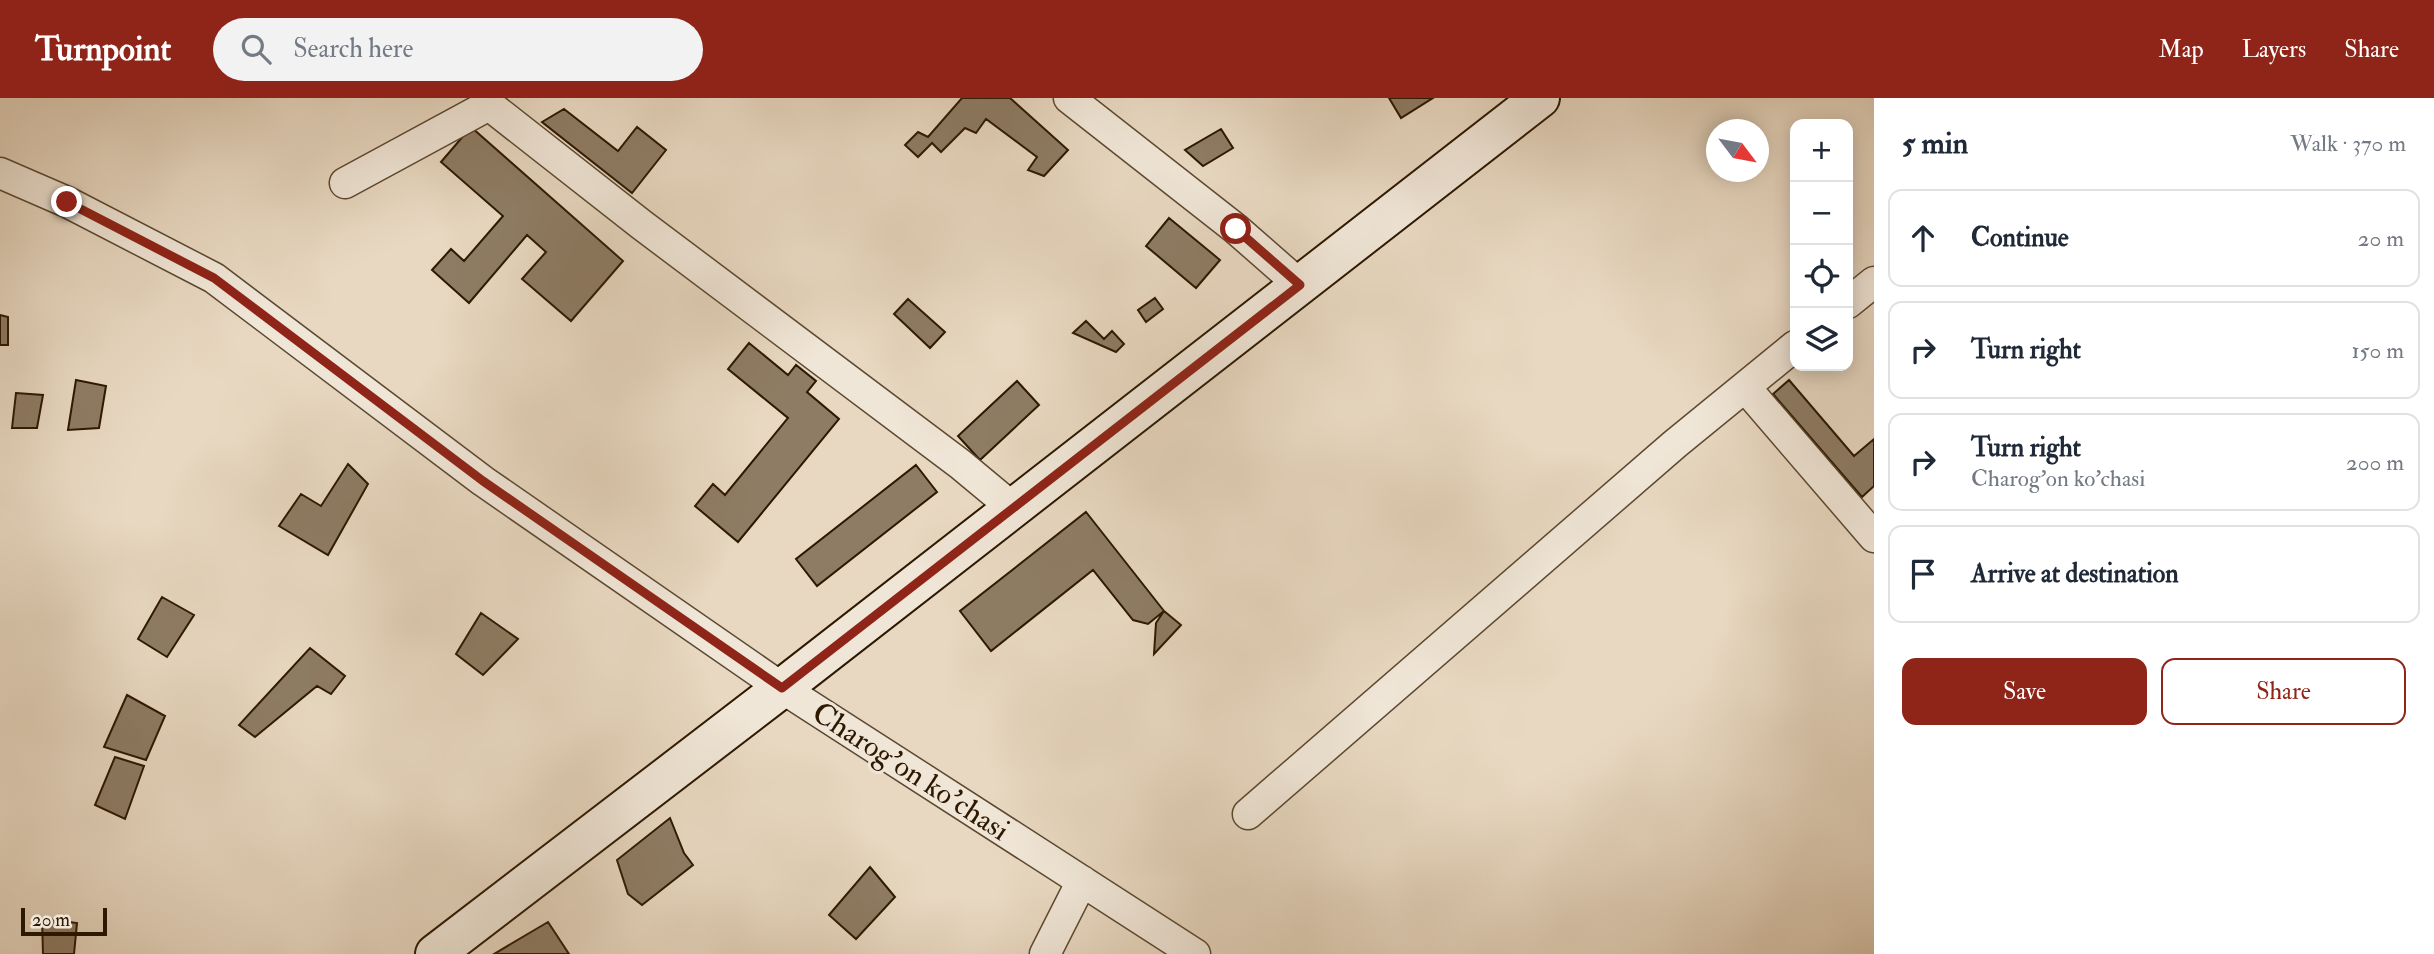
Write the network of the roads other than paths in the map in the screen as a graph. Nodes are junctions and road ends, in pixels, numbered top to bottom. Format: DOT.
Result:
graph roads {
  1 [pos="1069,98"];
  2 [pos="1540,98"];
  3 [pos="0,173"];
  4 [pos="345,183"];
  5 [pos="1874,282"];
  6 [pos="1300,285"];
  7 [pos="1853,299"];
  8 [pos="1790,350"];
  9 [pos="1745,387"];
  10 [pos="1013,508"];
  11 [pos="1874,537"];
  12 [pos="782,688"];
  13 [pos="1248,814"];
  14 [pos="1082,881"];
  15 [pos="435,954"];
  16 [pos="1045,954"];
  17 [pos="1195,954"];
  1 -- 6 [label="street"];
  2 -- 6 [label="main road"];
  3 -- 12 [label="street, Charog'on ko'chasi"];
  4 -- 10 [label="street"];
  5 -- 7 [label="street"];
  6 -- 10 [label="main road"];
  8 -- 9 [label="street"];
  9 -- 11 [label="street"];
  9 -- 13 [label="street"];
  10 -- 12 [label="main road"];
  12 -- 14 [label="street, Charog'on ko'chasi"];
  12 -- 15 [label="main road"];
  14 -- 16 [label="street"];
  14 -- 17 [label="street, Charog'on ko'chasi"];
}
